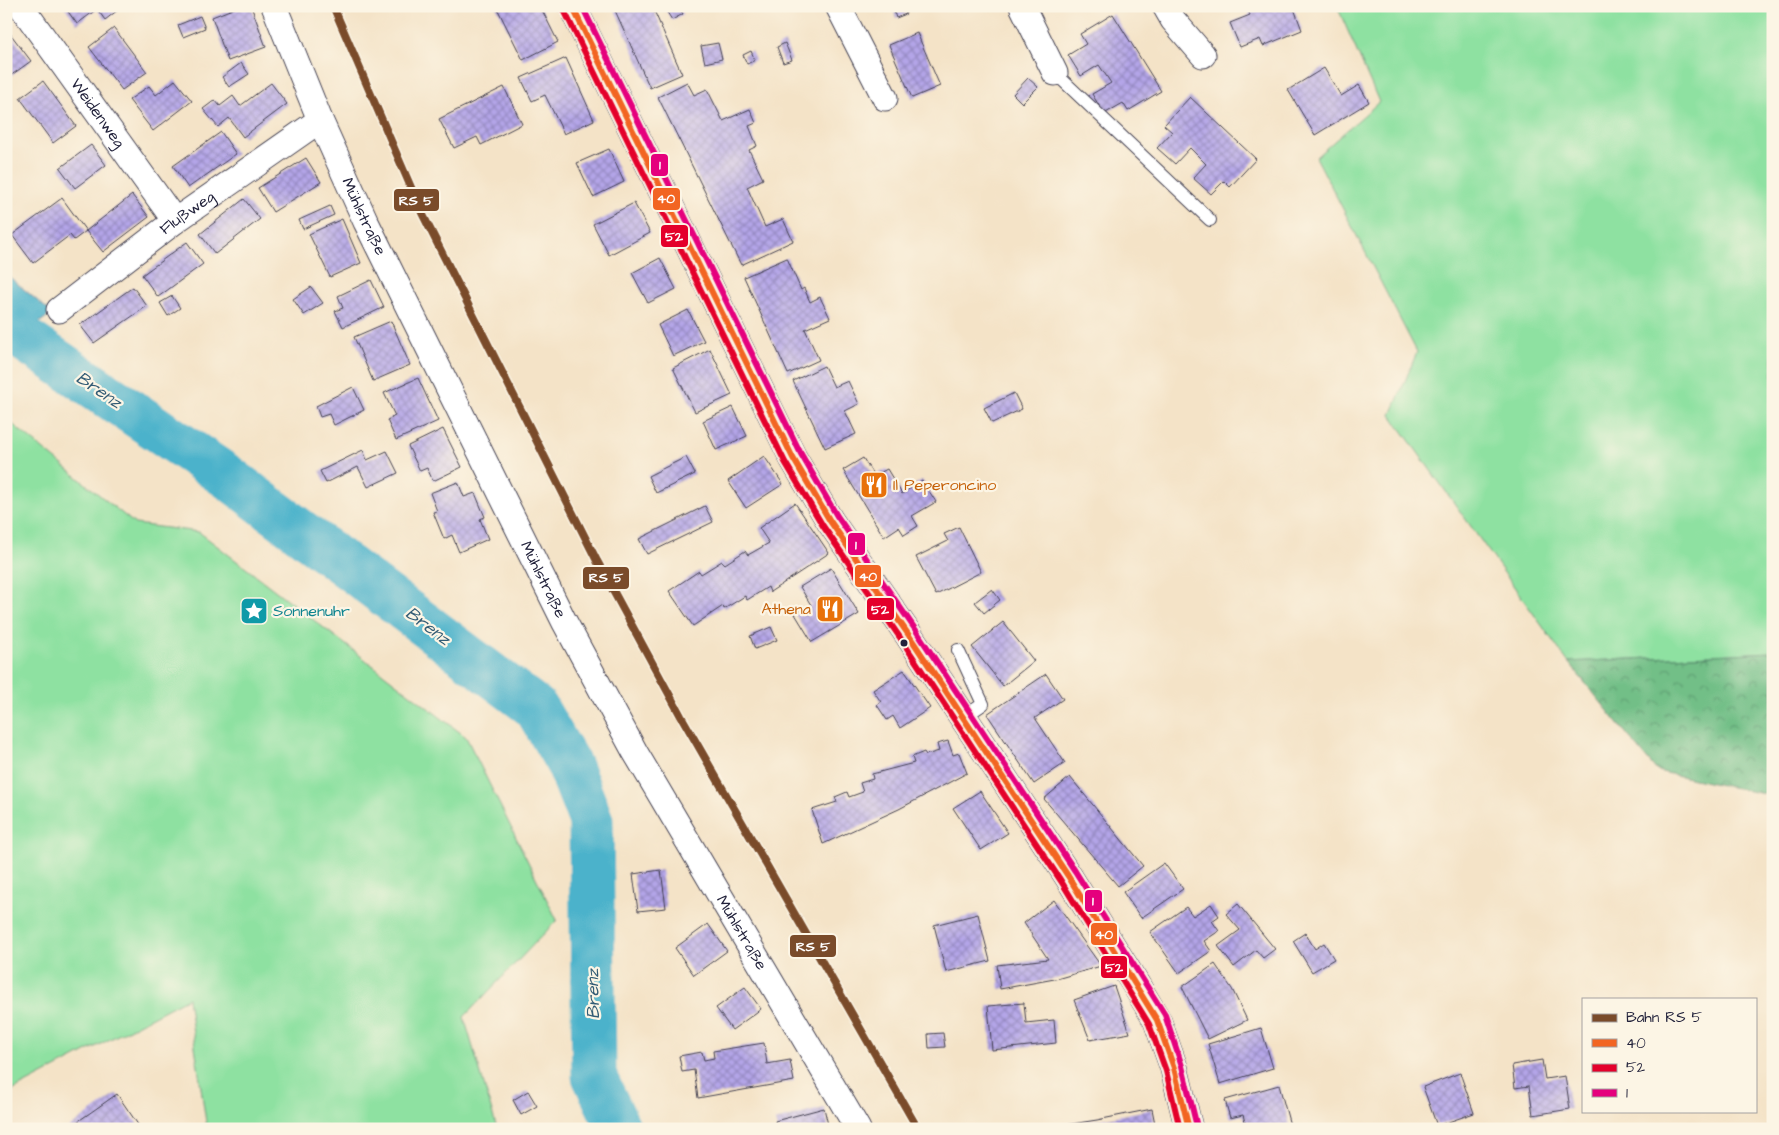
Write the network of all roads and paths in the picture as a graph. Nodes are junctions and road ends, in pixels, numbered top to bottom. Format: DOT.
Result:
graph roads {
  1 [pos="21,6"];
  2 [pos="274,6"];
  3 [pos="572,6"];
  4 [pos="838,6"];
  5 [pos="1022,6"];
  6 [pos="1165,6"];
  7 [pos="1203,55"];
  8 [pos="1055,73"];
  9 [pos="886,98"];
  10 [pos="320,120"];
  11 [pos="1210,220"];
  12 [pos="175,221"];
  13 [pos="59,310"];
  14 [pos="958,650"];
  15 [pos="964,718"];
  16 [pos="858,1129"];
  17 [pos="1189,1129"];
  1 -- 12 [label="street, Weidenweg"];
  2 -- 10 [label="street, Mühlstraße"];
  3 -- 15 [label="street"];
  4 -- 9 [label="street"];
  5 -- 8 [label="street"];
  6 -- 7 [label="street"];
  8 -- 11 [label="lane"];
  10 -- 12 [label="street, Flußweg"];
  10 -- 16 [label="street, Mühlstraße"];
  12 -- 13 [label="street, Flußweg"];
  14 -- 15 [label="lane"];
  15 -- 17 [label="street"];
}
